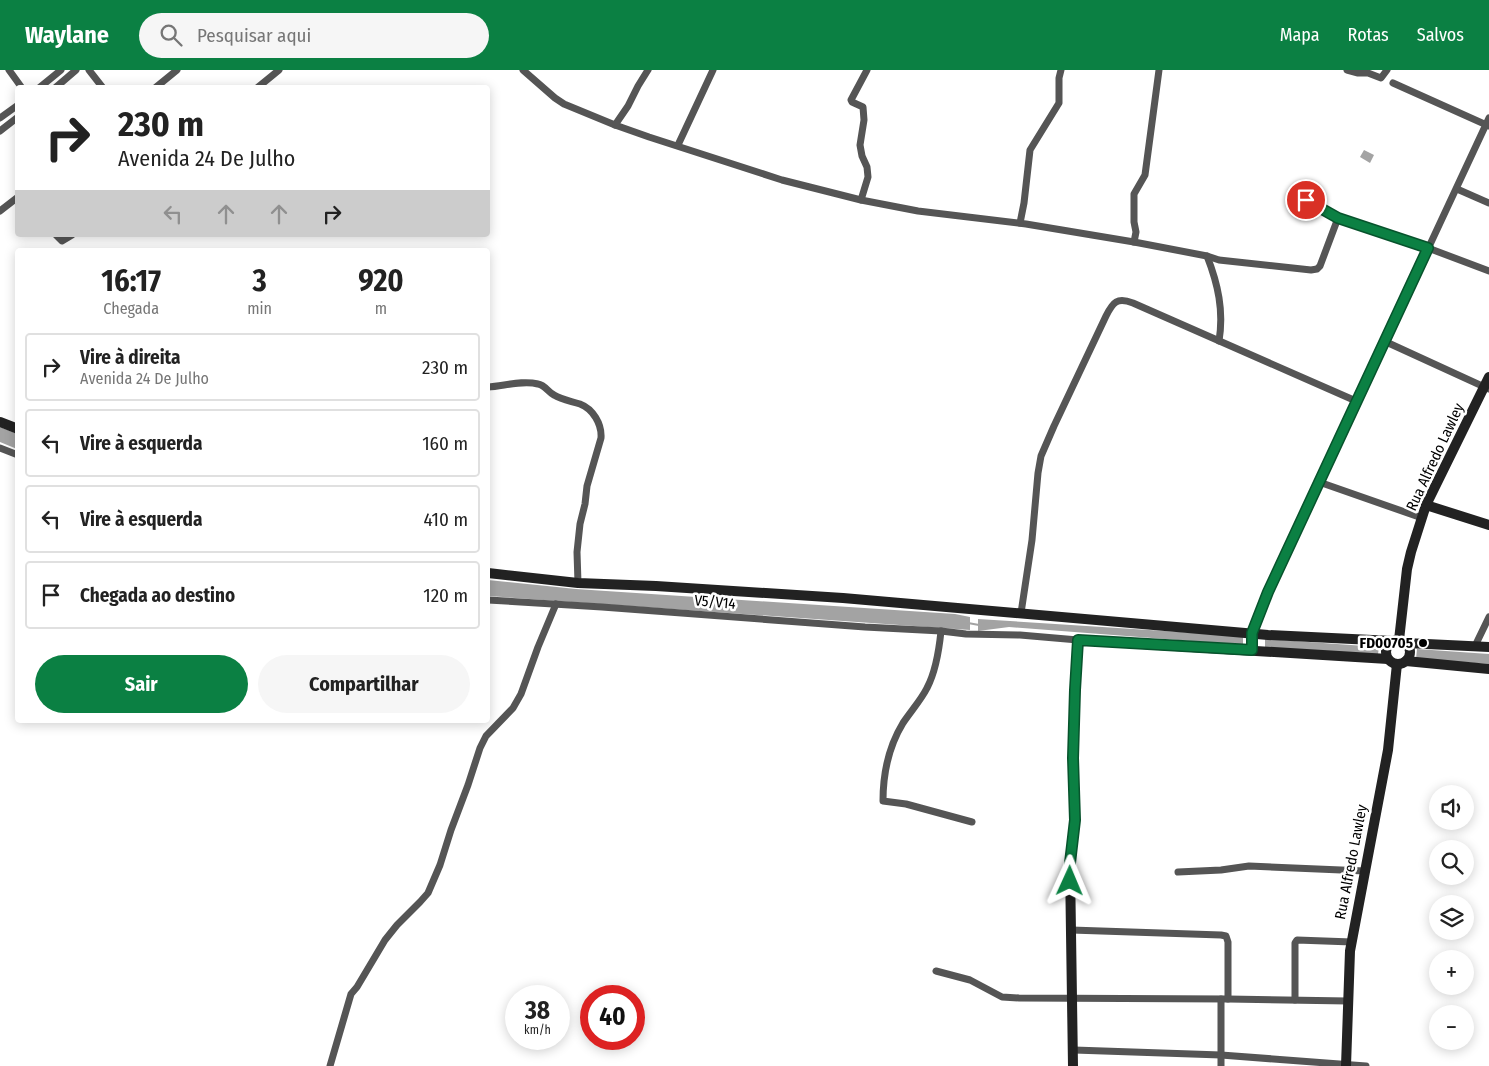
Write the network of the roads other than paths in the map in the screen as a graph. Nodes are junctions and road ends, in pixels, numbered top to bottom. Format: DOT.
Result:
graph roads {
  1 [pos="9,70"];
  2 [pos="62,70"];
  3 [pos="76,70"];
  4 [pos="89,70"];
  5 [pos="177,70"];
  6 [pos="278,70"];
  7 [pos="524,70"];
  8 [pos="648,70"];
  9 [pos="713,70"];
  10 [pos="867,70"];
  11 [pos="1061,70"];
  12 [pos="1160,70"];
  13 [pos="1347,70"];
  14 [pos="1387,70"];
  15 [pos="1393,83"];
  16 [pos="20,85"];
  17 [pos="43,85"];
  18 [pos="58,85"];
  19 [pos="101,85"];
  20 [pos="159,85"];
  21 [pos="260,85"];
  22 [pos="15,106"];
  23 [pos="0,118"];
  24 [pos="15,119"];
  25 [pos="1488,123"];
  26 [pos="615,124"];
  27 [pos="0,131"];
  28 [pos="678,145"];
  29 [pos="1457,189"];
  30 [pos="1292,194"];
  31 [pos="15,199"];
  32 [pos="861,200"];
  33 [pos="1489,203"];
  34 [pos="0,211"];
  35 [pos="1338,218"];
  36 [pos="1020,223"];
  37 [pos="58,237"];
  38 [pos="69,237"];
  39 [pos="1134,242"];
  40 [pos="1428,248"];
  41 [pos="1207,256"];
  42 [pos="1489,271"];
  43 [pos="1384,341"];
  44 [pos="1220,342"];
  45 [pos="1489,377"];
  46 [pos="490,387"];
  47 [pos="1487,388"];
  48 [pos="1356,401"];
  49 [pos="0,422"];
  50 [pos="15,428"];
  51 [pos="0,448"];
  52 [pos="15,454"];
  53 [pos="1319,482"];
  54 [pos="1426,505"];
  55 [pos="1422,518"];
  56 [pos="1489,525"];
  57 [pos="490,573"];
  58 [pos="578,583"];
  59 [pos="490,600"];
  60 [pos="556,604"];
  61 [pos="1021,613"];
  62 [pos="1489,617"];
  63 [pos="941,632"];
  64 [pos="1252,633"];
  65 [pos="1078,640"];
  66 [pos="1399,642"];
  67 [pos="1475,646"];
  68 [pos="1489,647"];
  69 [pos="1252,650"];
  70 [pos="1397,662"];
  71 [pos="1489,669"];
  72 [pos="972,822"];
  73 [pos="1365,871"];
  74 [pos="1178,872"];
  75 [pos="1071,930"];
  76 [pos="1352,942"];
  77 [pos="936,971"];
  78 [pos="1073,998"];
  79 [pos="1225,999"];
  80 [pos="1295,1000"];
  81 [pos="1348,1001"];
  82 [pos="1074,1050"];
  83 [pos="1221,1055"];
  84 [pos="1346,1065"];
  85 [pos="330,1066"];
  86 [pos="1073,1066"];
  87 [pos="1221,1066"];
  88 [pos="1366,1066"];
  1 -- 16 [label="street"];
  2 -- 17 [label="street"];
  3 -- 18 [label="street"];
  4 -- 19 [label="street"];
  5 -- 20 [label="street"];
  6 -- 21 [label="street"];
  7 -- 26 [label="street"];
  8 -- 26 [label="street"];
  9 -- 28 [label="street"];
  10 -- 32 [label="street"];
  11 -- 36 [label="street"];
  12 -- 39 [label="street"];
  13 -- 14 [label="street"];
  15 -- 25 [label="street"];
  22 -- 23 [label="street"];
  24 -- 27 [label="street"];
  25 -- 29 [label="street"];
  26 -- 28 [label="street"];
  28 -- 32 [label="street"];
  29 -- 33 [label="street"];
  29 -- 40 [label="street"];
  30 -- 35 [label="street"];
  31 -- 34 [label="street"];
  32 -- 36 [label="street"];
  35 -- 40 [label="street"];
  35 -- 41 [label="street"];
  36 -- 39 [label="street"];
  37 -- 38 [label="street"];
  39 -- 41 [label="street"];
  40 -- 42 [label="street"];
  40 -- 43 [label="street"];
  41 -- 44 [label="street"];
  43 -- 47 [label="street"];
  43 -- 48 [label="street"];
  44 -- 48 [label="street"];
  44 -- 61 [label="street"];
  45 -- 47 [label="street, Rua Alfredo Lawley"];
  46 -- 58 [label="street"];
  47 -- 54 [label="street, Rua Alfredo Lawley"];
  48 -- 53 [label="street"];
  49 -- 50 [label="street"];
  51 -- 52 [label="street"];
  53 -- 55 [label="street"];
  53 -- 64 [label="street"];
  54 -- 55 [label="street, Rua Alfredo Lawley"];
  54 -- 56 [label="street"];
  55 -- 66 [label="street, Rua Alfredo Lawley"];
  57 -- 58 [label="street"];
  58 -- 61 [label="street"];
  59 -- 60 [label="street, V5/V14"];
  60 -- 63 [label="street, V5/V14"];
  60 -- 85 [label="street"];
  61 -- 64 [label="street"];
  62 -- 67 [label="street"];
  63 -- 65 [label="street, V5/V14"];
  63 -- 72 [label="street"];
  64 -- 66 [label="street"];
  64 -- 69 [label="street"];
  65 -- 69 [label="street"];
  65 -- 75 [label="street"];
  66 -- 67 [label="street"];
  66 -- 70 [label="street"];
  66 -- 70 [label="street"];
  67 -- 68 [label="street"];
  69 -- 70 [label="street"];
  70 -- 71 [label="street"];
  70 -- 73 [label="street, Rua Alfredo Lawley"];
  73 -- 74 [label="street"];
  73 -- 76 [label="street, Rua Alfredo Lawley"];
  75 -- 78 [label="street"];
  75 -- 79 [label="street"];
  76 -- 80 [label="street"];
  76 -- 81 [label="street, Rua Alfredo Lawley"];
  77 -- 78 [label="street"];
  78 -- 79 [label="street"];
  78 -- 82 [label="street"];
  79 -- 80 [label="street"];
  79 -- 83 [label="street"];
  80 -- 81 [label="street"];
  81 -- 84 [label="street, Rua Alfredo Lawley"];
  82 -- 83 [label="street"];
  82 -- 86 [label="street"];
  83 -- 84 [label="street"];
  83 -- 87 [label="street"];
  84 -- 88 [label="street"];
}
